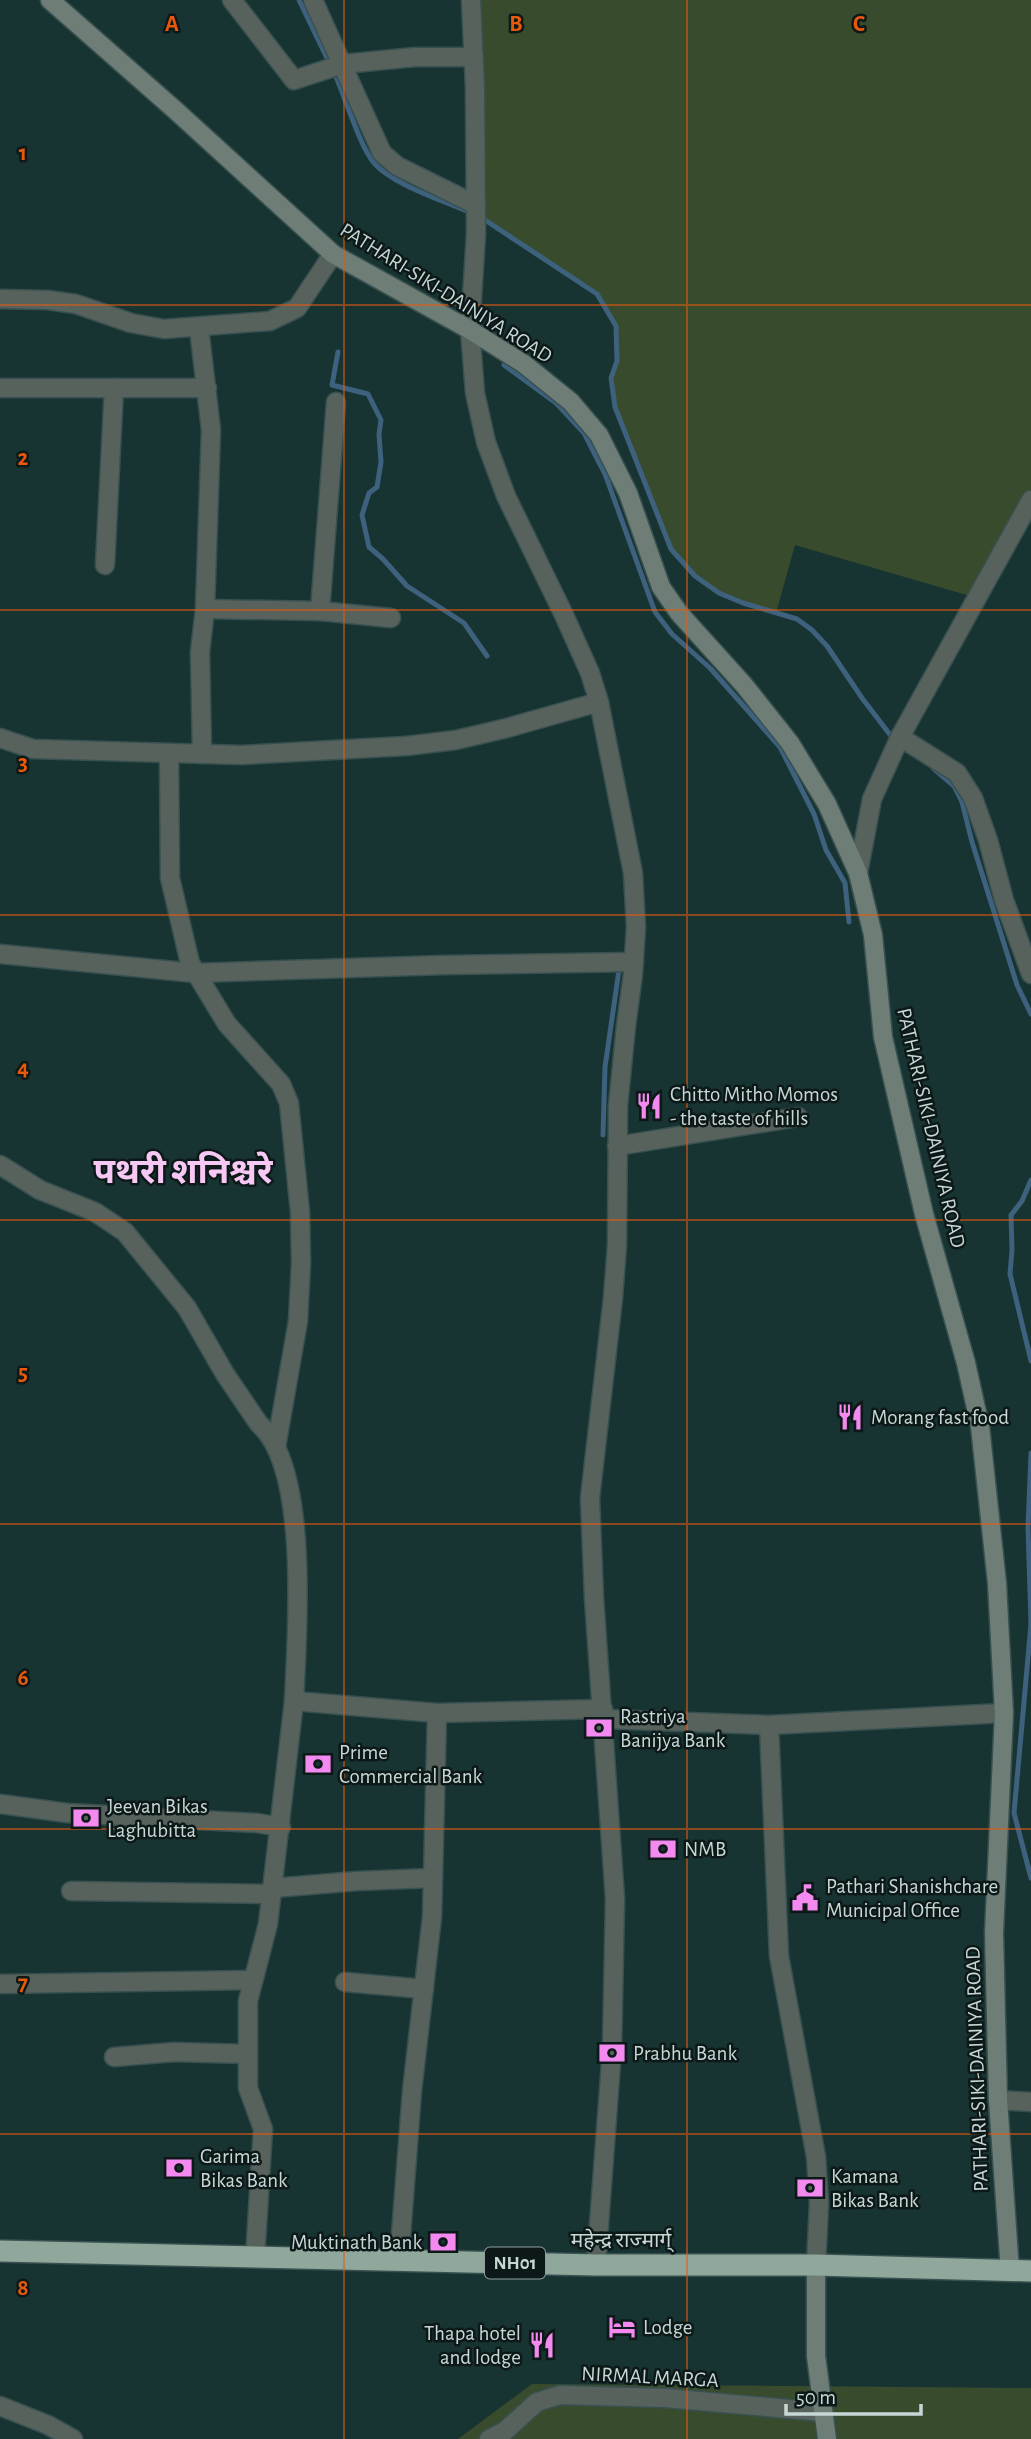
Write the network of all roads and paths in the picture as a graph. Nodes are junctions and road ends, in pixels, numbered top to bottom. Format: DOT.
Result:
graph roads {
  1 [pos="50,0"];
  2 [pos="232,0"];
  3 [pos="313,0"];
  4 [pos="471,0"];
  5 [pos="474,57"];
  6 [pos="343,64"];
  7 [pos="476,205"];
  8 [pos="334,254"];
  9 [pos="0,299"];
  10 [pos="199,328"];
  11 [pos="470,330"];
  12 [pos="0,388"];
  13 [pos="114,388"];
  14 [pos="207,388"];
  15 [pos="336,402"];
  16 [pos="1031,500"];
  17 [pos="105,565"];
  18 [pos="205,609"];
  19 [pos="320,611"];
  20 [pos="391,618"];
  21 [pos="600,702"];
  22 [pos="900,737"];
  23 [pos="0,738"];
  24 [pos="170,753"];
  25 [pos="202,754"];
  26 [pos="858,873"];
  27 [pos="0,954"];
  28 [pos="634,962"];
  29 [pos="195,973"];
  30 [pos="1031,974"];
  31 [pos="798,1117"];
  32 [pos="617,1146"];
  33 [pos="0,1165"];
  34 [pos="275,1447"];
  35 [pos="294,1701"];
  36 [pos="437,1713"];
  37 [pos="1004,1713"];
  38 [pos="603,1714"];
  39 [pos="769,1725"];
  40 [pos="0,1804"];
  41 [pos="281,1827"];
  42 [pos="433,1878"];
  43 [pos="71,1891"];
  44 [pos="273,1891"];
  45 [pos="253,1980"];
  46 [pos="345,1982"];
  47 [pos="0,1984"];
  48 [pos="424,1989"];
  49 [pos="248,2054"];
  50 [pos="114,2057"];
  51 [pos="998,2100"];
  52 [pos="1031,2102"];
  53 [pos="0,2251"];
  54 [pos="255,2258"];
  55 [pos="399,2261"];
  56 [pos="596,2265"];
  57 [pos="816,2265"];
  58 [pos="1021,2271"];
  59 [pos="0,2406"];
  60 [pos="822,2412"];
  61 [pos="73,2439"];
  62 [pos="489,2439"];
  63 [pos="828,2439"];
  1 -- 8 [label="main road, PATHARI-SIKI-DAINIYA ROAD"];
  2 -- 6 [label="street"];
  3 -- 6 [label="street"];
  4 -- 5 [label="street"];
  5 -- 6 [label="street"];
  5 -- 7 [label="street"];
  6 -- 7 [label="street"];
  7 -- 11 [label="street"];
  8 -- 10 [label="street"];
  8 -- 11 [label="main road, PATHARI-SIKI-DAINIYA ROAD"];
  9 -- 10 [label="street"];
  10 -- 14 [label="street"];
  11 -- 21 [label="street"];
  11 -- 26 [label="main road, PATHARI-SIKI-DAINIYA ROAD"];
  12 -- 13 [label="street"];
  13 -- 14 [label="street"];
  13 -- 17 [label="street"];
  14 -- 18 [label="street"];
  15 -- 19 [label="street"];
  16 -- 22 [label="street"];
  18 -- 19 [label="street"];
  18 -- 25 [label="street"];
  19 -- 20 [label="street"];
  21 -- 25 [label="street"];
  21 -- 28 [label="street"];
  22 -- 26 [label="street"];
  22 -- 30 [label="street"];
  23 -- 24 [label="street"];
  24 -- 25 [label="street"];
  24 -- 29 [label="street"];
  26 -- 37 [label="main road, PATHARI-SIKI-DAINIYA ROAD"];
  27 -- 29 [label="street"];
  28 -- 29 [label="street"];
  28 -- 32 [label="street"];
  29 -- 34 [label="street"];
  31 -- 32 [label="street"];
  32 -- 38 [label="street"];
  33 -- 34 [label="street"];
  34 -- 35 [label="street"];
  35 -- 36 [label="street"];
  35 -- 41 [label="street"];
  36 -- 38 [label="street"];
  36 -- 42 [label="street"];
  37 -- 39 [label="street"];
  37 -- 51 [label="main road, PATHARI-SIKI-DAINIYA ROAD"];
  38 -- 39 [label="street"];
  38 -- 56 [label="street"];
  39 -- 57 [label="street"];
  40 -- 41 [label="street"];
  41 -- 44 [label="street"];
  42 -- 44 [label="street"];
  42 -- 48 [label="street"];
  43 -- 44 [label="street"];
  44 -- 45 [label="street"];
  45 -- 47 [label="street"];
  45 -- 49 [label="street"];
  46 -- 48 [label="street"];
  48 -- 55 [label="street"];
  49 -- 50 [label="street"];
  49 -- 54 [label="street"];
  51 -- 52 [label="street"];
  51 -- 58 [label="main road, PATHARI-SIKI-DAINIYA ROAD"];
  53 -- 54 [label="highway, महेन्द्र राज्मार्ग् / NH01"];
  54 -- 55 [label="highway, महेन्द्र राज्मार्ग् / NH01"];
  55 -- 56 [label="highway, महेन्द्र राज्मार्ग् / NH01"];
  56 -- 57 [label="highway, महेन्द्र राज्मार्ग् / NH01"];
  57 -- 58 [label="highway, महेन्द्र राज्मार्ग् / NH01"];
  57 -- 60 [label="main road"];
  59 -- 61 [label="street"];
  60 -- 62 [label="street, NIRMAL MARGA"];
  60 -- 63 [label="main road"];
}
